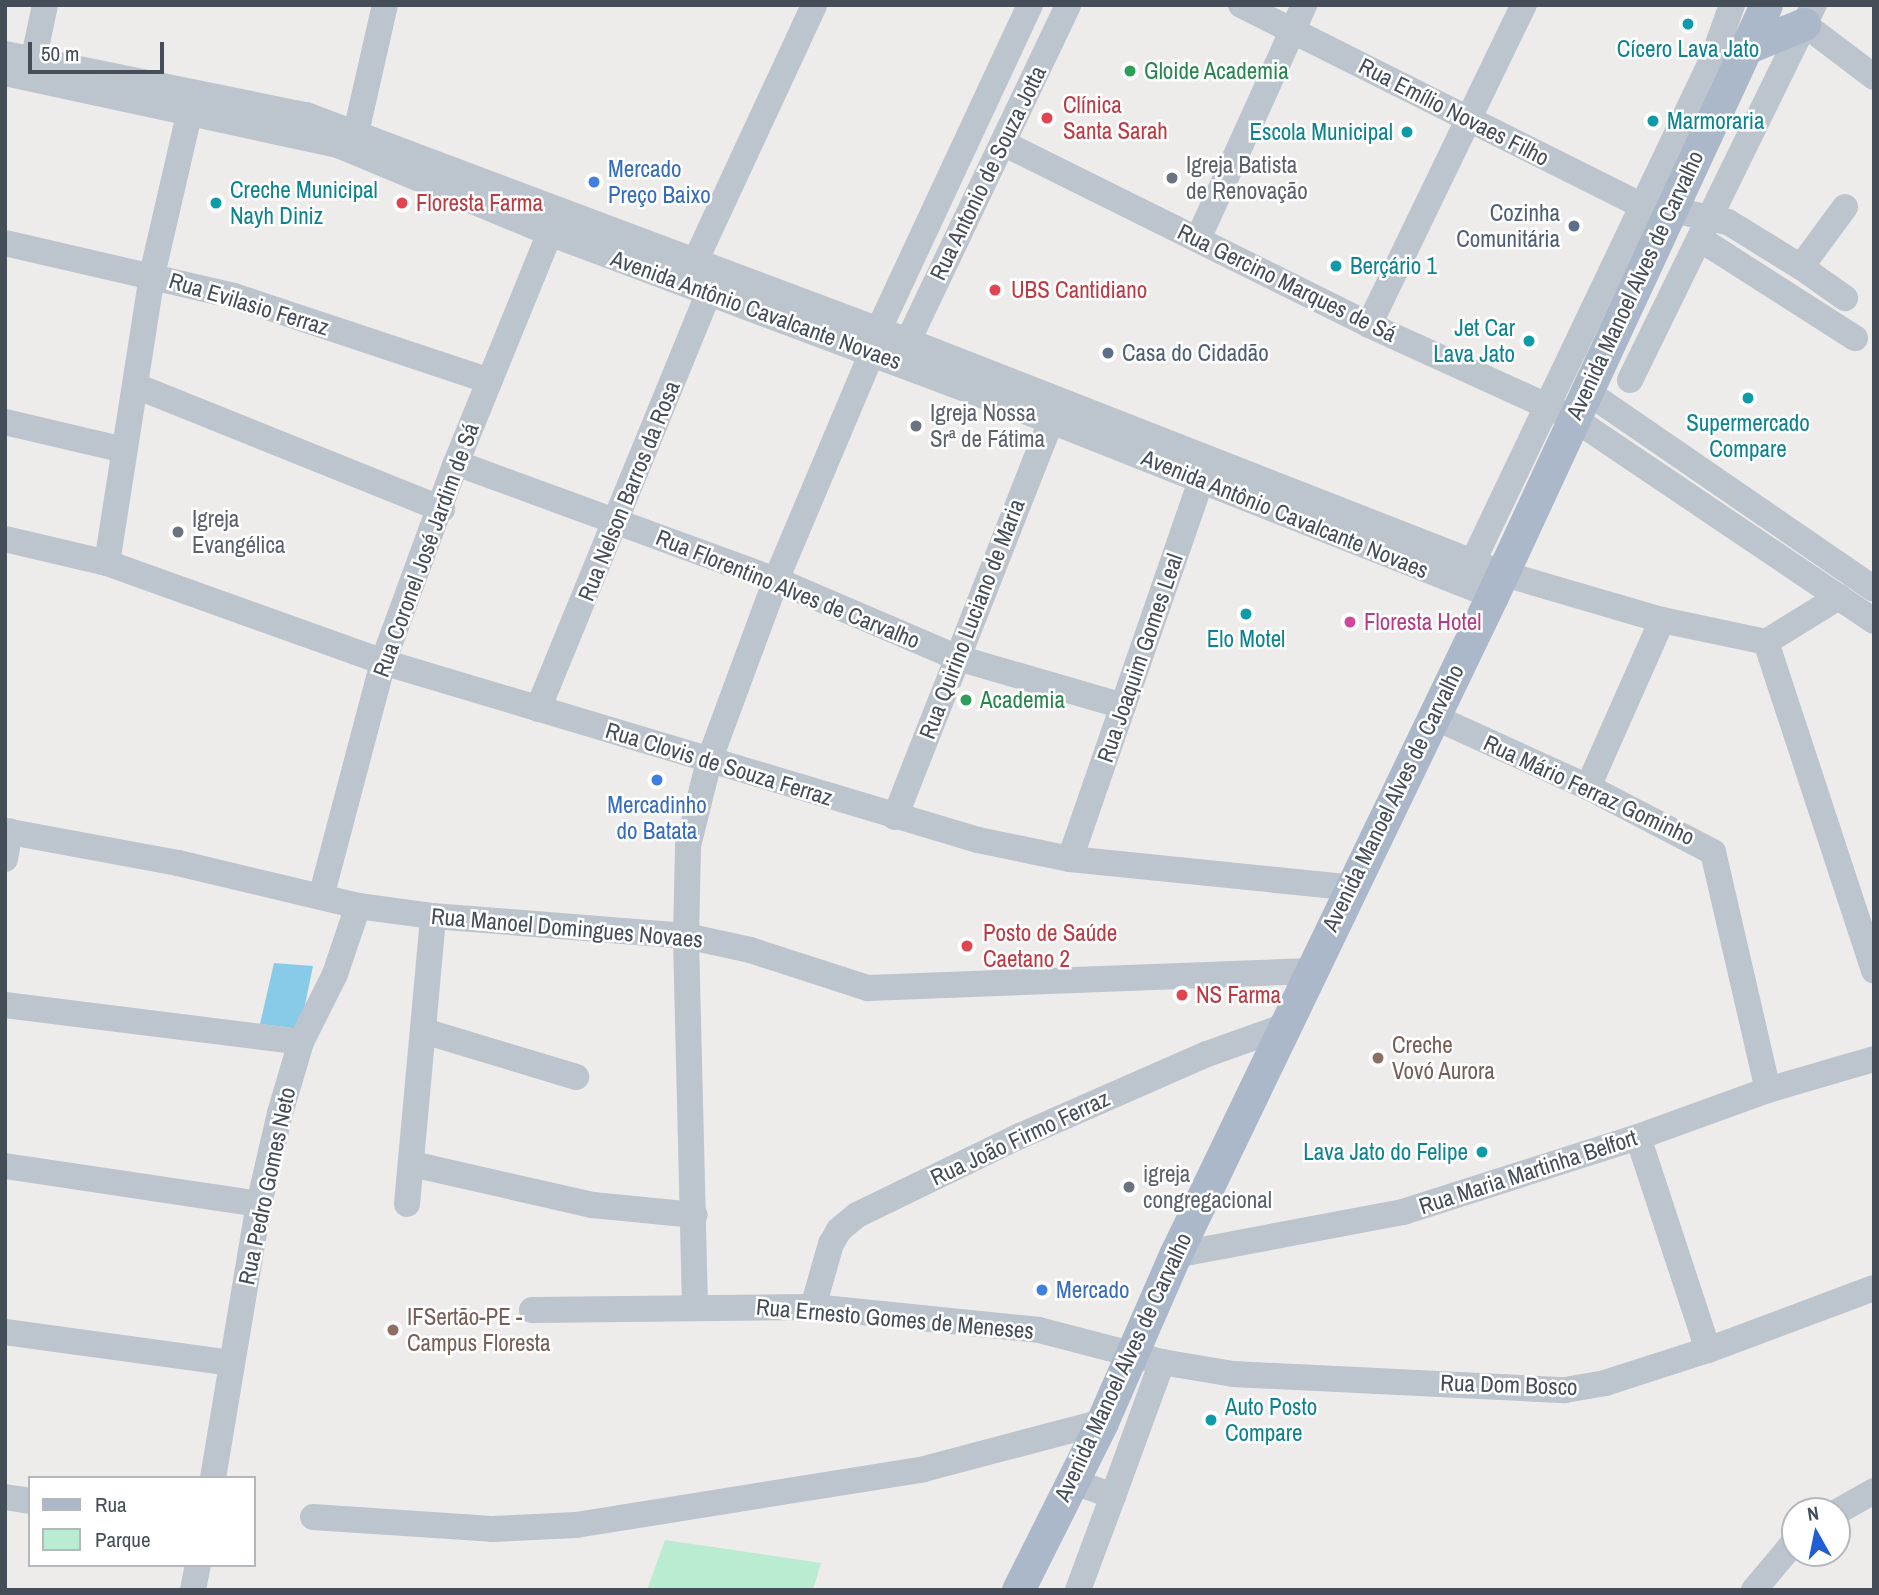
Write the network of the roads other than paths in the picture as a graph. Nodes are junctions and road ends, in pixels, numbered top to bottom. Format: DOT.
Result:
graph roads {
  1 [pos="45,5"];
  2 [pos="385,5"];
  3 [pos="1030,5"];
  4 [pos="1068,5"];
  5 [pos="1241,5"];
  6 [pos="1304,5"];
  7 [pos="1524,5"];
  8 [pos="808,7"];
  9 [pos="1809,15"];
  10 [pos="1292,30"];
  11 [pos="1742,30"];
  12 [pos="5,54"];
  13 [pos="23,70"];
  14 [pos="1874,77"];
  15 [pos="190,111"];
  16 [pos="1469,121"];
  17 [pos="355,142"];
  18 [pos="1003,143"];
  19 [pos="1844,207"];
  20 [pos="1661,211"];
  21 [pos="554,222"];
  22 [pos="1706,228"];
  23 [pos="1198,239"];
  24 [pos="5,243"];
  25 [pos="1801,267"];
  26 [pos="152,275"];
  27 [pos="707,276"];
  28 [pos="1845,298"];
  29 [pos="1369,325"];
  30 [pos="1855,338"];
  31 [pos="908,341"];
  32 [pos="875,342"];
  33 [pos="1630,380"];
  34 [pos="489,381"];
  35 [pos="136,386"];
  36 [pos="1569,405"];
  37 [pos="1051,421"];
  38 [pos="5,422"];
  39 [pos="1102,429"];
  40 [pos="124,450"];
  41 [pos="1209,457"];
  42 [pos="456,463"];
  43 [pos="1201,482"];
  44 [pos="442,509"];
  45 [pos="618,521"];
  46 [pos="5,539"];
  47 [pos="1809,543"];
  48 [pos="107,563"];
  49 [pos="1792,565"];
  50 [pos="1482,579"];
  51 [pos="776,580"];
  52 [pos="1874,589"];
  53 [pos="1839,597"];
  54 [pos="1661,620"];
  55 [pos="1874,621"];
  56 [pos="1766,642"];
  57 [pos="958,658"];
  58 [pos="383,662"];
  59 [pos="1123,706"];
  60 [pos="538,709"];
  61 [pos="1432,716"];
  62 [pos="709,761"];
  63 [pos="1588,787"];
  64 [pos="895,817"];
  65 [pos="8,831"];
  66 [pos="5,859"];
  67 [pos="1070,859"];
  68 [pos="1348,887"];
  69 [pos="320,897"];
  70 [pos="358,906"];
  71 [pos="433,916"];
  72 [pos="686,936"];
  73 [pos="1311,971"];
  74 [pos="1874,971"];
  75 [pos="5,1004"];
  76 [pos="1283,1027"];
  77 [pos="424,1031"];
  78 [pos="301,1042"];
  79 [pos="1874,1059"];
  80 [pos="576,1077"];
  81 [pos="1768,1090"];
  82 [pos="1638,1137"];
  83 [pos="412,1164"];
  84 [pos="5,1166"];
  85 [pos="407,1203"];
  86 [pos="259,1204"];
  87 [pos="695,1215"];
  88 [pos="1175,1255"];
  89 [pos="1874,1288"];
  90 [pos="695,1307"];
  91 [pos="814,1307"];
  92 [pos="532,1310"];
  93 [pos="5,1332"];
  94 [pos="1708,1350"];
  95 [pos="1130,1354"];
  96 [pos="1162,1362"];
  97 [pos="231,1363"];
  98 [pos="1102,1422"];
  99 [pos="213,1476"];
  100 [pos="1072,1481"];
  101 [pos="1874,1491"];
  102 [pos="1113,1496"];
  103 [pos="5,1497"];
  104 [pos="28,1501"];
  105 [pos="1851,1504"];
  106 [pos="313,1517"];
  107 [pos="1781,1558"];
  108 [pos="198,1567"];
  109 [pos="193,1590"];
  110 [pos="1018,1590"];
  111 [pos="1078,1590"];
  112 [pos="1754,1590"];
  1 -- 13 [label="street"];
  2 -- 17 [label="street"];
  3 -- 32 [label="street, Rua Antonio de Souza Jotta"];
  4 -- 18 [label="street, Rua Antonio de Souza Jotta"];
  5 -- 10 [label="street, Rua Emílio Novaes Filho"];
  6 -- 10 [label="street"];
  7 -- 16 [label="street"];
  8 -- 27 [label="street, Rua Nelson Barros da Rosa"];
  9 -- 11 [label="main road"];
  9 -- 14 [label="street"];
  9 -- 22 [label="street, Avenida Manoel Alves de Carvalho"];
  10 -- 16 [label="street, Rua Emílio Novaes Filho"];
  10 -- 23 [label="street"];
  11 -- 20 [label="main road, Avenida Manoel Alves de Carvalho"];
  12 -- 13 [label="street"];
  13 -- 15 [label="street, Avenida Antônio Cavalcante Novaes"];
  13 -- 17 [label="street"];
  15 -- 17 [label="street, Avenida Antônio Cavalcante Novaes"];
  15 -- 26 [label="street"];
  16 -- 20 [label="street, Rua Emílio Novaes Filho"];
  16 -- 29 [label="street"];
  17 -- 21 [label="street, Avenida Antônio Cavalcante Novaes"];
  18 -- 23 [label="street, Rua Gercino Marques de Sá"];
  18 -- 31 [label="street, Rua Antonio de Souza Jotta"];
  19 -- 25 [label="street"];
  20 -- 22 [label="street, Rua Emílio Novaes Filho"];
  20 -- 36 [label="main road, Avenida Manoel Alves de Carvalho"];
  21 -- 27 [label="street, Avenida Antônio Cavalcante Novaes"];
  21 -- 34 [label="street, Rua Coronel José Jardim de Sá"];
  22 -- 25 [label="street"];
  22 -- 30 [label="street"];
  22 -- 33 [label="street, Avenida Manoel Alves de Carvalho"];
  23 -- 29 [label="street, Rua Gercino Marques de Sá"];
  24 -- 26 [label="street, Rua Evilasio Ferraz"];
  25 -- 28 [label="street"];
  26 -- 34 [label="street, Rua Evilasio Ferraz"];
  26 -- 35 [label="street"];
  27 -- 32 [label="street, Avenida Antônio Cavalcante Novaes"];
  27 -- 45 [label="street, Rua Nelson Barros da Rosa"];
  29 -- 36 [label="street, Rua Gercino Marques de Sá"];
  31 -- 32 [label="street"];
  31 -- 39 [label="street"];
  32 -- 37 [label="street, Avenida Antônio Cavalcante Novaes"];
  32 -- 51 [label="street, Rua Antonio de Souza Jotta"];
  34 -- 42 [label="street, Rua Coronel José Jardim de Sá"];
  35 -- 40 [label="street"];
  35 -- 44 [label="street"];
  36 -- 47 [label="street"];
  36 -- 49 [label="street"];
  36 -- 50 [label="main road, Avenida Manoel Alves de Carvalho"];
  37 -- 39 [label="street, Avenida Antônio Cavalcante Novaes"];
  37 -- 57 [label="street, Rua Quirino Luciano de Maria"];
  38 -- 40 [label="street"];
  39 -- 41 [label="street"];
  39 -- 43 [label="street, Avenida Antônio Cavalcante Novaes"];
  40 -- 48 [label="street"];
  41 -- 43 [label="street, Rua Joaquim Gomes Leal"];
  41 -- 50 [label="street"];
  42 -- 44 [label="street, Rua Coronel José Jardim de Sá"];
  42 -- 45 [label="street, Rua Florentino Alves de Carvalho"];
  43 -- 50 [label="street, Avenida Antônio Cavalcante Novaes"];
  43 -- 59 [label="street, Rua Joaquim Gomes Leal"];
  44 -- 58 [label="street, Rua Coronel José Jardim de Sá"];
  45 -- 51 [label="street, Rua Florentino Alves de Carvalho"];
  45 -- 60 [label="street, Rua Nelson Barros da Rosa"];
  46 -- 48 [label="street, Rua Clovis de Souza Ferraz"];
  47 -- 49 [label="street"];
  47 -- 52 [label="street"];
  48 -- 58 [label="street, Rua Clovis de Souza Ferraz"];
  49 -- 53 [label="street"];
  50 -- 54 [label="street"];
  50 -- 61 [label="main road, Avenida Manoel Alves de Carvalho"];
  51 -- 57 [label="street, Rua Florentino Alves de Carvalho"];
  51 -- 62 [label="street, Rua Antonio de Souza Jotta"];
  53 -- 55 [label="street"];
  53 -- 56 [label="street"];
  54 -- 56 [label="street"];
  54 -- 63 [label="street"];
  56 -- 74 [label="street"];
  57 -- 59 [label="street, Rua Florentino Alves de Carvalho"];
  57 -- 64 [label="street, Rua Quirino Luciano de Maria"];
  58 -- 60 [label="street, Rua Clovis de Souza Ferraz"];
  58 -- 69 [label="street, Rua Coronel José Jardim de Sá"];
  59 -- 67 [label="street, Rua Joaquim Gomes Leal"];
  60 -- 62 [label="street, Rua Clovis de Souza Ferraz"];
  61 -- 63 [label="street, Rua Mário Ferraz Gominho"];
  61 -- 68 [label="main road, Avenida Manoel Alves de Carvalho"];
  62 -- 64 [label="street, Rua Clovis de Souza Ferraz"];
  62 -- 72 [label="street, Rua Antonio de Souza Jotta"];
  63 -- 81 [label="street, Rua Mário Ferraz Gominho"];
  64 -- 67 [label="street, Rua Clovis de Souza Ferraz"];
  65 -- 66 [label="street"];
  65 -- 69 [label="street, Rua Manoel Domingues Novaes"];
  67 -- 68 [label="street, Rua Clovis de Souza Ferraz"];
  68 -- 73 [label="main road, Avenida Manoel Alves de Carvalho"];
  69 -- 70 [label="street, Rua Manoel Domingues Novaes"];
  70 -- 71 [label="street, Rua Manoel Domingues Novaes"];
  70 -- 78 [label="street, Rua Pedro Gomes Neto"];
  71 -- 72 [label="street, Rua Manoel Domingues Novaes"];
  71 -- 77 [label="street"];
  72 -- 73 [label="street, Rua Manoel Domingues Novaes"];
  72 -- 87 [label="street, Rua Antonio de Souza Jotta"];
  73 -- 76 [label="main road, Avenida Manoel Alves de Carvalho"];
  75 -- 78 [label="street"];
  76 -- 88 [label="main road, Avenida Manoel Alves de Carvalho"];
  76 -- 91 [label="street, Rua João Firmo Ferraz"];
  77 -- 80 [label="street"];
  77 -- 83 [label="street"];
  78 -- 86 [label="street, Rua Pedro Gomes Neto"];
  79 -- 81 [label="street, Rua Maria Martinha Belfort"];
  81 -- 82 [label="street, Rua Maria Martinha Belfort"];
  82 -- 88 [label="street, Rua Maria Martinha Belfort"];
  82 -- 94 [label="street"];
  83 -- 85 [label="street"];
  83 -- 87 [label="street"];
  84 -- 86 [label="street"];
  86 -- 97 [label="street, Rua Pedro Gomes Neto"];
  87 -- 90 [label="street, Rua Antonio de Souza Jotta"];
  88 -- 95 [label="main road, Avenida Manoel Alves de Carvalho"];
  89 -- 94 [label="street, Rua Dom Bosco"];
  90 -- 91 [label="street, Rua Ernesto Gomes de Meneses"];
  90 -- 92 [label="street, Rua Ernesto Gomes de Meneses"];
  91 -- 95 [label="street, Rua Ernesto Gomes de Meneses"];
  93 -- 97 [label="street"];
  94 -- 96 [label="street, Rua Dom Bosco"];
  95 -- 96 [label="street, Rua Dom Bosco"];
  95 -- 98 [label="main road, Avenida Manoel Alves de Carvalho"];
  96 -- 102 [label="street"];
  97 -- 99 [label="street, Rua Pedro Gomes Neto"];
  98 -- 100 [label="main road, Avenida Manoel Alves de Carvalho"];
  98 -- 106 [label="street"];
  100 -- 102 [label="street"];
  100 -- 110 [label="main road, Avenida Manoel Alves de Carvalho"];
  101 -- 105 [label="street"];
  102 -- 111 [label="street"];
  103 -- 104 [label="street"];
  107 -- 112 [label="street"];
  108 -- 109 [label="street"];
}
